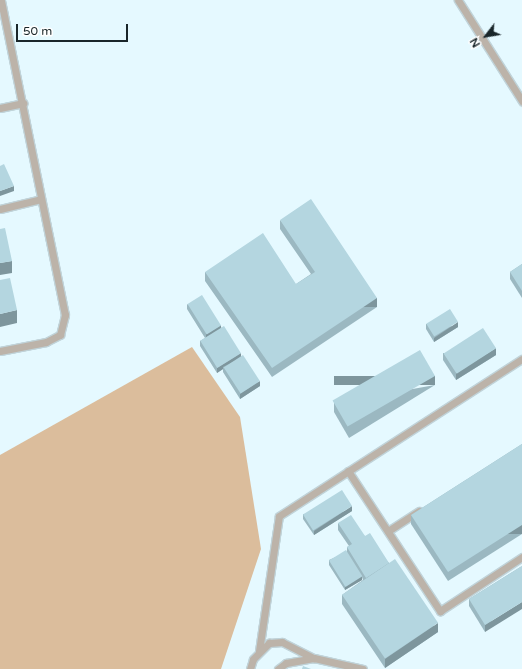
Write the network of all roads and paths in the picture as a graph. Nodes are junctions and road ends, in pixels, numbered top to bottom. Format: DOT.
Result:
graph roads {
  1 [pos="1,0"];
  2 [pos="458,0"];
  3 [pos="3,21"];
  4 [pos="522,101"];
  5 [pos="23,103"];
  6 [pos="0,108"];
  7 [pos="41,199"];
  8 [pos="0,209"];
  9 [pos="0,350"];
  10 [pos="522,359"];
  11 [pos="348,471"];
  12 [pos="428,505"];
  13 [pos="388,531"];
  14 [pos="522,557"];
  15 [pos="259,651"];
  16 [pos="314,658"];
  17 [pos="250,669"];
  18 [pos="278,669"];
  19 [pos="363,669"];
  1 -- 3 [label="lane"];
  2 -- 4 [label="lane"];
  3 -- 5 [label="lane"];
  5 -- 6 [label="lane"];
  5 -- 7 [label="lane"];
  7 -- 8 [label="lane"];
  7 -- 9 [label="lane"];
  10 -- 11 [label="lane"];
  11 -- 13 [label="lane"];
  11 -- 15 [label="lane"];
  12 -- 13 [label="lane"];
  13 -- 14 [label="lane"];
  15 -- 16 [label="lane"];
  15 -- 17 [label="lane"];
  16 -- 18 [label="lane"];
  16 -- 19 [label="lane"];
}
